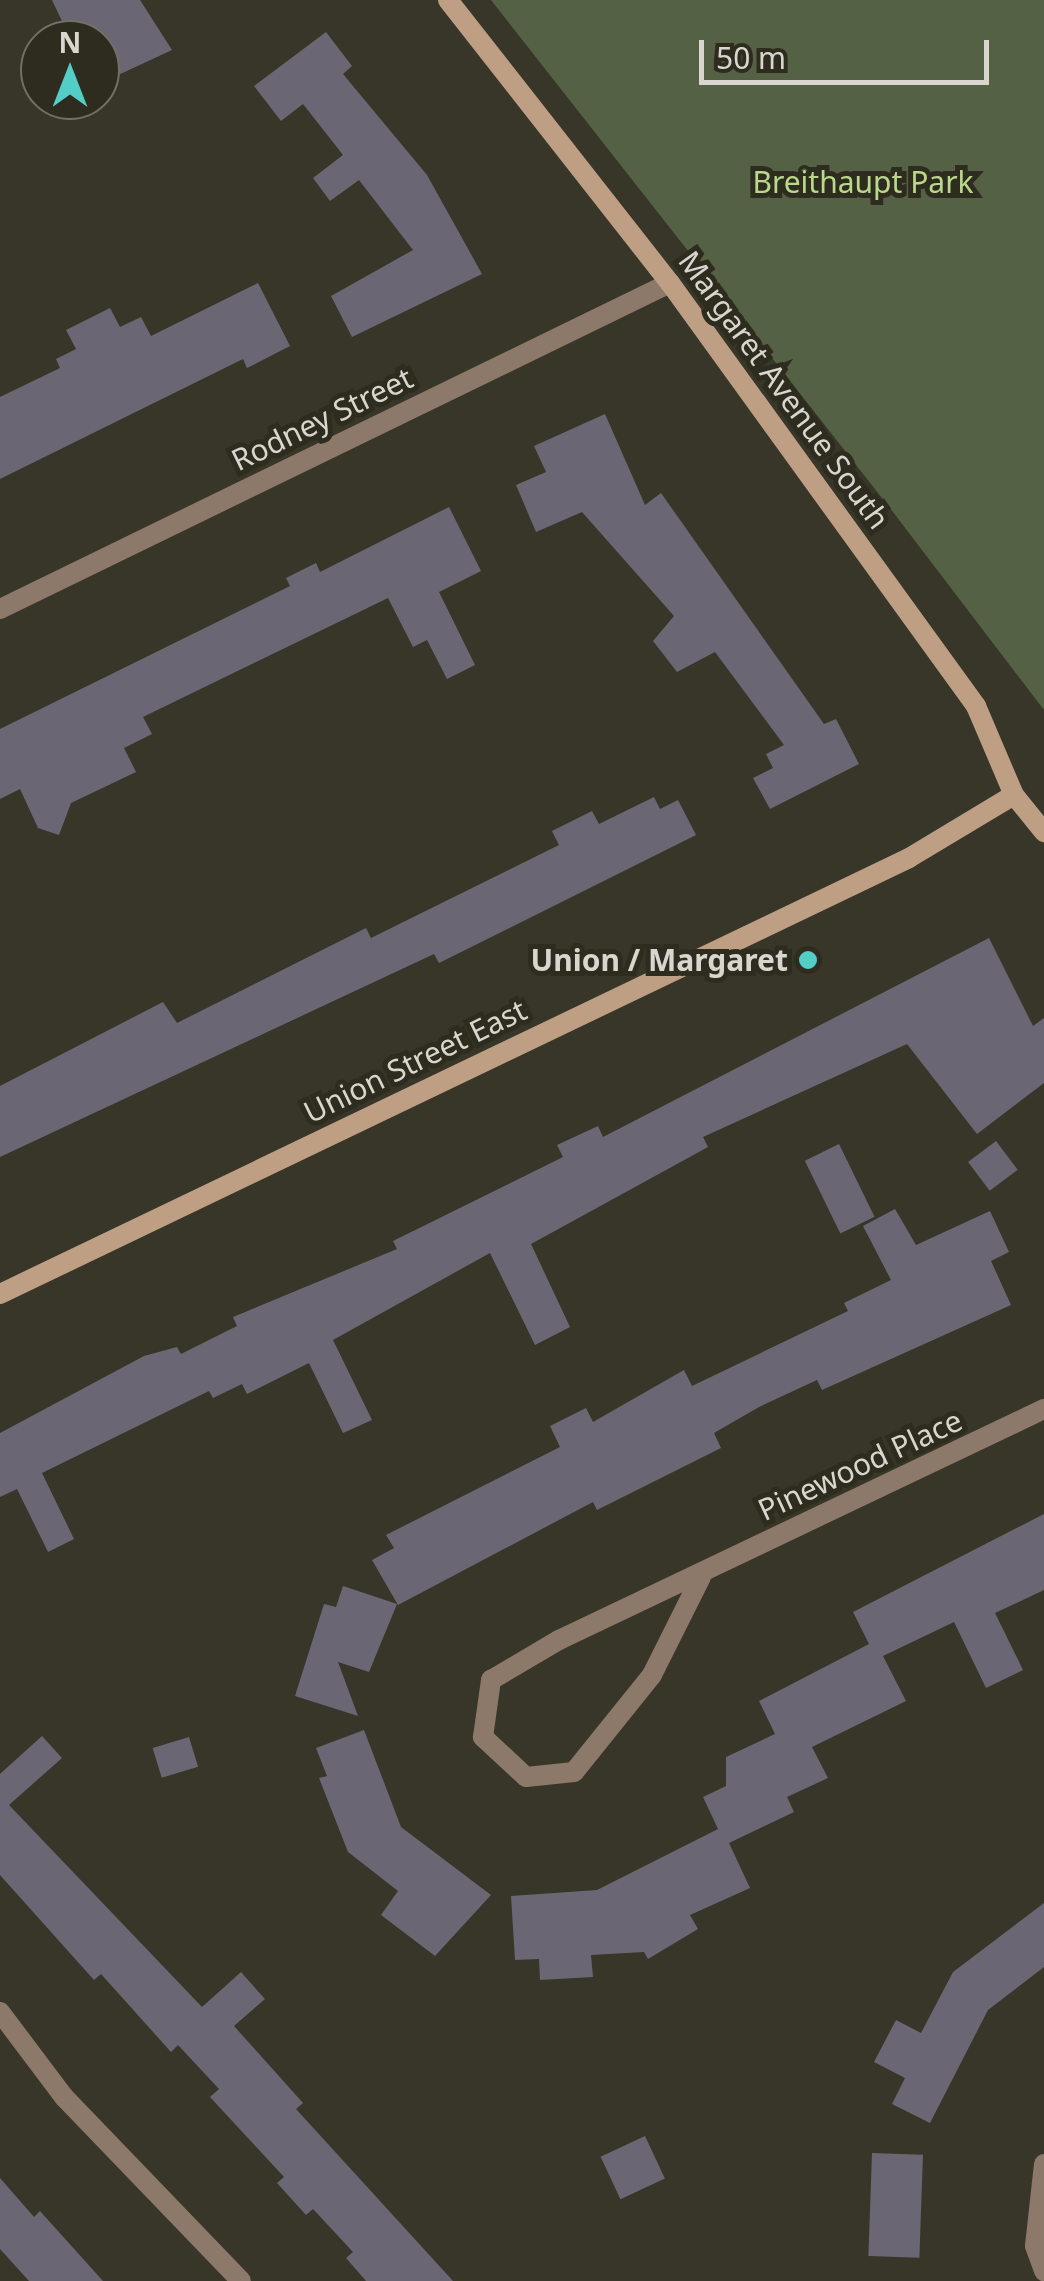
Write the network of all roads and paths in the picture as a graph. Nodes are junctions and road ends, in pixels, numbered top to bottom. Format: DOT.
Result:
graph roads {
  1 [pos="448,0"];
  2 [pos="670,283"];
  3 [pos="0,609"];
  4 [pos="1014,795"];
  5 [pos="1044,832"];
  6 [pos="0,1294"];
  7 [pos="1044,1409"];
  8 [pos="701,1577"];
  9 [pos="0,2012"];
  10 [pos="1044,2164"];
  11 [pos="1044,2271"];
  12 [pos="241,2281"];
  1 -- 2 [label="street, Margaret Avenue South"];
  2 -- 3 [label="street, Rodney Street"];
  2 -- 4 [label="street, Margaret Avenue South"];
  4 -- 5 [label="street, Margaret Avenue South"];
  4 -- 6 [label="street, Union Street East"];
  7 -- 8 [label="street, Pinewood Place"];
  8 -- 8 [label="street, Pinewood Place"];
  9 -- 12 [label="street"];
  10 -- 11 [label="street"];
}
